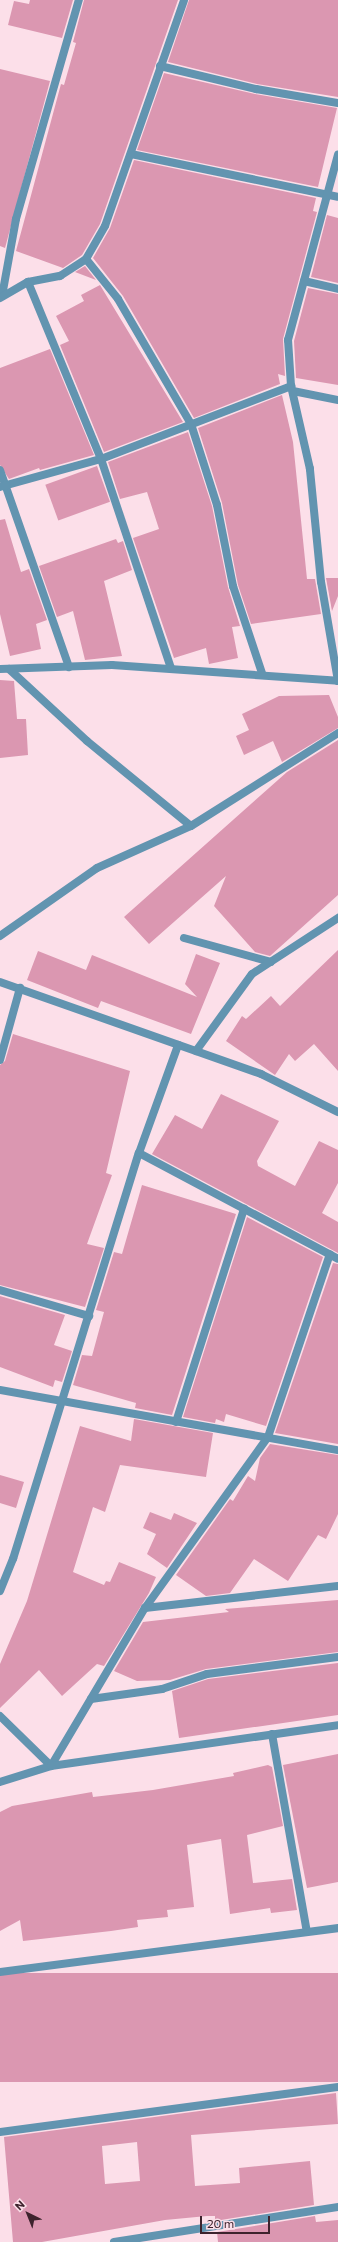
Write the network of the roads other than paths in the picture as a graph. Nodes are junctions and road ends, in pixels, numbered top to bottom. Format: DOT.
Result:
graph roads {
  1 [pos="79,0"];
  2 [pos="184,0"];
  3 [pos="160,66"];
  4 [pos="338,103"];
  5 [pos="131,154"];
  6 [pos="338,156"];
  7 [pos="327,195"];
  8 [pos="338,198"];
  9 [pos="86,259"];
  10 [pos="304,281"];
  11 [pos="28,282"];
  12 [pos="338,289"];
  13 [pos="1,297"];
  14 [pos="292,388"];
  15 [pos="338,400"];
  16 [pos="191,424"];
  17 [pos="101,460"];
  18 [pos="0,470"];
  19 [pos="3,486"];
  20 [pos="69,666"];
  21 [pos="171,668"];
  22 [pos="0,669"];
  23 [pos="9,669"];
  24 [pos="262,673"];
  25 [pos="338,681"];
  26 [pos="338,733"];
  27 [pos="191,826"];
  28 [pos="338,918"];
  29 [pos="0,936"];
  30 [pos="184,938"];
  31 [pos="271,962"];
  32 [pos="0,982"];
  33 [pos="20,988"];
  34 [pos="178,1045"];
  35 [pos="196,1052"];
  36 [pos="0,1060"];
  37 [pos="338,1112"];
  38 [pos="139,1153"];
  39 [pos="244,1209"];
  40 [pos="330,1254"];
  41 [pos="338,1259"];
  42 [pos="0,1290"];
  43 [pos="89,1316"];
  44 [pos="0,1390"];
  45 [pos="63,1399"];
  46 [pos="176,1422"];
  47 [pos="268,1437"];
  48 [pos="338,1450"];
  49 [pos="338,1586"];
  50 [pos="0,1591"];
  51 [pos="145,1608"];
  52 [pos="338,1657"];
  53 [pos="91,1699"];
  54 [pos="0,1716"];
  55 [pos="338,1725"];
  56 [pos="272,1734"];
  57 [pos="51,1766"];
  58 [pos="0,1782"];
  59 [pos="338,1928"];
  60 [pos="307,1932"];
  61 [pos="0,1972"];
  62 [pos="338,2087"];
  63 [pos="0,2132"];
  64 [pos="338,2207"];
  65 [pos="114,2242"];
  1 -- 13 [label="street"];
  2 -- 3 [label="street"];
  3 -- 4 [label="street"];
  3 -- 5 [label="street"];
  5 -- 7 [label="street"];
  5 -- 9 [label="street"];
  6 -- 7 [label="street"];
  7 -- 8 [label="street"];
  7 -- 10 [label="street"];
  9 -- 11 [label="street"];
  9 -- 16 [label="street"];
  10 -- 12 [label="street"];
  10 -- 14 [label="street"];
  11 -- 13 [label="street"];
  11 -- 17 [label="street"];
  14 -- 15 [label="street"];
  14 -- 16 [label="street"];
  14 -- 25 [label="street"];
  16 -- 17 [label="street"];
  16 -- 24 [label="street"];
  17 -- 19 [label="street"];
  17 -- 21 [label="street"];
  18 -- 19 [label="street"];
  19 -- 20 [label="street"];
  20 -- 21 [label="street"];
  20 -- 23 [label="street"];
  21 -- 24 [label="street"];
  22 -- 23 [label="street"];
  23 -- 27 [label="street"];
  24 -- 25 [label="street"];
  26 -- 27 [label="street"];
  27 -- 29 [label="street"];
  28 -- 31 [label="street"];
  30 -- 31 [label="street"];
  31 -- 35 [label="street"];
  32 -- 33 [label="street"];
  33 -- 34 [label="street"];
  33 -- 36 [label="street"];
  34 -- 35 [label="street"];
  34 -- 38 [label="street"];
  35 -- 37 [label="street"];
  38 -- 39 [label="street"];
  38 -- 43 [label="street"];
  39 -- 40 [label="street"];
  39 -- 46 [label="street"];
  40 -- 41 [label="street"];
  40 -- 47 [label="street"];
  42 -- 43 [label="street"];
  43 -- 45 [label="street"];
  44 -- 45 [label="street"];
  45 -- 46 [label="street"];
  45 -- 50 [label="street"];
  46 -- 47 [label="street"];
  47 -- 48 [label="street"];
  47 -- 51 [label="street"];
  49 -- 51 [label="street"];
  51 -- 53 [label="street"];
  52 -- 53 [label="street"];
  53 -- 57 [label="street"];
  54 -- 57 [label="street"];
  55 -- 56 [label="street"];
  56 -- 57 [label="street"];
  56 -- 60 [label="street"];
  57 -- 58 [label="street"];
  59 -- 60 [label="street"];
  60 -- 61 [label="street"];
  62 -- 63 [label="street"];
  64 -- 65 [label="street"];
}
